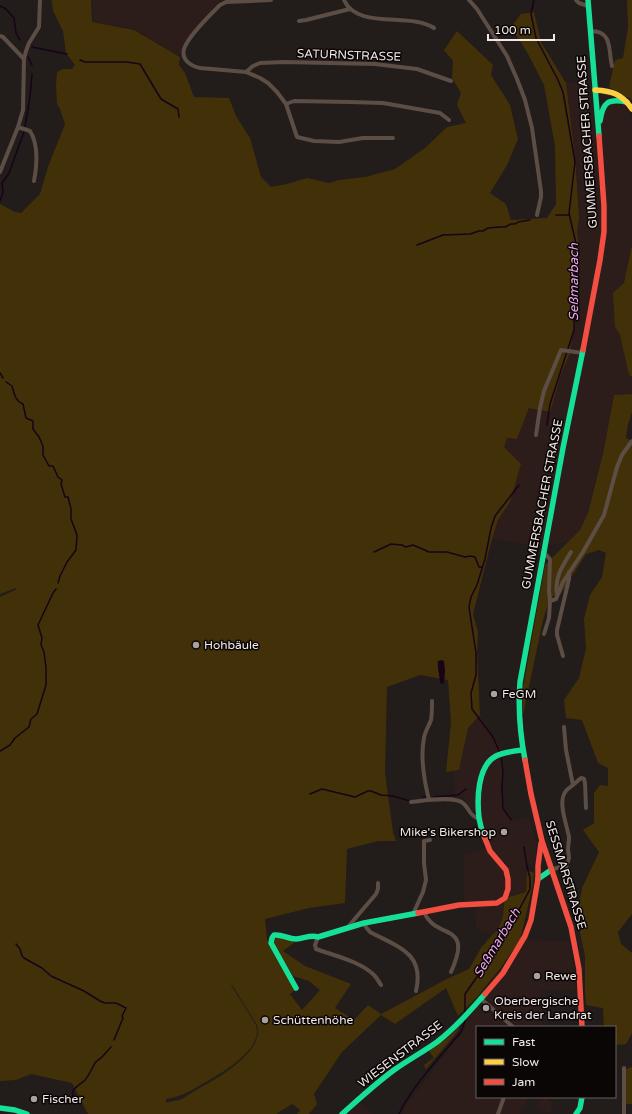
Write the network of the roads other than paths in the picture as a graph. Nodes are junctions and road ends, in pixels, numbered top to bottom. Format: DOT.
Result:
graph roads {
  1 [pos="40,0"];
  2 [pos="269,0"];
  3 [pos="344,0"];
  4 [pos="469,0"];
  5 [pos="576,0"];
  6 [pos="225,1"];
  7 [pos="588,3"];
  8 [pos="350,9"];
  9 [pos="299,21"];
  10 [pos="434,28"];
  11 [pos="590,31"];
  12 [pos="0,36"];
  13 [pos="24,59"];
  14 [pos="612,66"];
  15 [pos="246,72"];
  16 [pos="451,81"];
  17 [pos="595,90"];
  18 [pos="627,102"];
  19 [pos="286,104"];
  20 [pos="632,109"];
  21 [pos="449,120"];
  22 [pos="18,127"];
  23 [pos="598,131"];
  24 [pos="393,138"];
  25 [pos="0,172"];
  26 [pos="34,181"];
  27 [pos="537,215"];
  28 [pos="583,353"];
  29 [pos="536,435"];
  30 [pos="632,441"];
  31 [pos="571,552"];
  32 [pos="544,553"];
  33 [pos="570,572"];
  34 [pos="558,594"];
  35 [pos="550,601"];
  36 [pos="544,634"];
  37 [pos="563,656"];
  38 [pos="524,659"];
  39 [pos="432,701"];
  40 [pos="564,727"];
  41 [pos="523,750"];
  42 [pos="573,785"];
  43 [pos="428,800"];
  44 [pos="411,802"];
  45 [pos="586,808"];
  46 [pos="479,818"];
  47 [pos="430,840"];
  48 [pos="542,841"];
  49 [pos="566,865"];
  50 [pos="551,870"];
  51 [pos="538,879"];
  52 [pos="378,883"];
  53 [pos="570,899"];
  54 [pos="424,912"];
  55 [pos="413,914"];
  56 [pos="364,923"];
  57 [pos="347,928"];
  58 [pos="318,937"];
  59 [pos="451,972"];
  60 [pos="382,985"];
  61 [pos="296,988"];
  62 [pos="416,991"];
  63 [pos="480,998"];
  64 [pos="513,1026"];
  65 [pos="582,1026"];
  66 [pos="624,1068"];
  67 [pos="504,1098"];
  68 [pos="582,1098"];
  69 [pos="0,1108"];
  70 [pos="27,1114"];
  71 [pos="342,1114"];
  72 [pos="498,1114"];
  73 [pos="576,1114"];
  74 [pos="624,1114"];
  1 -- 13 [label="street"];
  2 -- 6 [label="street"];
  3 -- 8 [label="street"];
  4 -- 27 [label="street"];
  5 -- 7 [label="street"];
  6 -- 15 [label="street"];
  7 -- 11 [label="main road, GUMMERSBACHER STRASSE"];
  8 -- 9 [label="street"];
  8 -- 10 [label="street"];
  11 -- 14 [label="street"];
  11 -- 17 [label="main road, GUMMERSBACHER STRASSE"];
  12 -- 13 [label="street"];
  13 -- 22 [label="street"];
  15 -- 16 [label="street, SATURNSTRASSE"];
  15 -- 19 [label="street"];
  17 -- 18 [label="main road"];
  17 -- 23 [label="main road, GUMMERSBACHER STRASSE"];
  18 -- 20 [label="main road"];
  18 -- 23 [label="main road"];
  19 -- 21 [label="street"];
  19 -- 24 [label="street"];
  22 -- 25 [label="street"];
  22 -- 26 [label="street"];
  23 -- 28 [label="main road, GUMMERSBACHER STRASSE"];
  28 -- 29 [label="street, GUMMERSBACHER STRASSE"];
  28 -- 32 [label="main road, GUMMERSBACHER STRASSE"];
  30 -- 33 [label="street"];
  31 -- 34 [label="street"];
  32 -- 35 [label="street"];
  32 -- 38 [label="main road, GUMMERSBACHER STRASSE"];
  33 -- 34 [label="street"];
  33 -- 37 [label="street"];
  34 -- 35 [label="street"];
  35 -- 36 [label="street"];
  38 -- 41 [label="main road, SESSMARSTRASSE"];
  39 -- 43 [label="street"];
  40 -- 42 [label="street"];
  41 -- 46 [label="main road"];
  41 -- 48 [label="main road, SESSMARSTRASSE"];
  42 -- 45 [label="street"];
  42 -- 49 [label="street"];
  43 -- 44 [label="street"];
  43 -- 46 [label="street"];
  46 -- 54 [label="main road"];
  47 -- 55 [label="street"];
  48 -- 50 [label="main road, SESSMARSTRASSE"];
  48 -- 51 [label="main road, WIESENSTRASSE"];
  49 -- 50 [label="street"];
  49 -- 53 [label="street"];
  50 -- 51 [label="main road"];
  50 -- 65 [label="main road, SESSMARSTRASSE"];
  51 -- 63 [label="main road, WIESENSTRASSE"];
  52 -- 57 [label="street"];
  54 -- 55 [label="main road"];
  54 -- 59 [label="street"];
  55 -- 56 [label="main road"];
  56 -- 57 [label="main road"];
  56 -- 62 [label="street"];
  57 -- 58 [label="main road"];
  58 -- 60 [label="street"];
  58 -- 61 [label="main road"];
  63 -- 64 [label="street"];
  63 -- 71 [label="main road, WIESENSTRASSE"];
  66 -- 74 [label="street"];
  67 -- 72 [label="street"];
  68 -- 73 [label="main road"];
  69 -- 70 [label="main road"];
}
